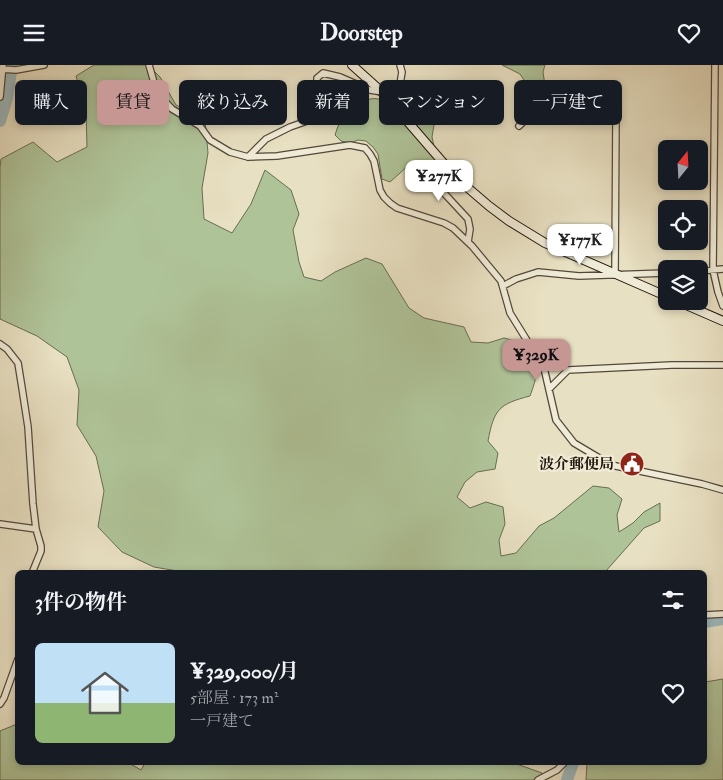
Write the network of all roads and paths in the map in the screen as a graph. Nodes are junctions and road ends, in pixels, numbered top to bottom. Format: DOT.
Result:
graph roads {
  1 [pos="44,65"];
  2 [pos="149,65"];
  3 [pos="352,65"];
  4 [pos="400,65"];
  5 [pos="715,65"];
  6 [pos="3,68"];
  7 [pos="401,80"];
  8 [pos="379,89"];
  9 [pos="379,92"];
  10 [pos="0,97"];
  11 [pos="411,125"];
  12 [pos="616,125"];
  13 [pos="248,157"];
  14 [pos="449,169"];
  15 [pos="468,242"];
  16 [pos="723,269"];
  17 [pos="708,270"];
  18 [pos="713,270"];
  19 [pos="658,273"];
  20 [pos="615,275"];
  21 [pos="503,287"];
  22 [pos="658,294"];
  23 [pos="723,306"];
  24 [pos="698,310"];
  25 [pos="723,321"];
  26 [pos="0,344"];
  27 [pos="723,365"];
  28 [pos="549,389"];
  29 [pos="723,490"];
  30 [pos="0,524"];
  31 [pos="36,529"];
  32 [pos="33,570"];
  33 [pos="723,614"];
  34 [pos="707,615"];
  35 [pos="15,667"];
  36 [pos="0,703"];
  37 [pos="562,765"];
  38 [pos="538,780"];
  1 -- 6 [label="street"];
  2 -- 13 [label="street"];
  3 -- 8 [label="main road"];
  4 -- 7 [label="street"];
  5 -- 18 [label="street"];
  6 -- 10 [label="street"];
  9 -- 13 [label="street"];
  11 -- 14 [label="main road"];
  12 -- 20 [label="street"];
  13 -- 15 [label="street"];
  14 -- 15 [label="street"];
  14 -- 20 [label="main road"];
  15 -- 21 [label="street"];
  16 -- 18 [label="street"];
  17 -- 18 [label="street"];
  18 -- 23 [label="street"];
  19 -- 20 [label="street"];
  20 -- 21 [label="street"];
  20 -- 22 [label="main road"];
  21 -- 28 [label="street"];
  24 -- 25 [label="main road"];
  26 -- 31 [label="street"];
  27 -- 28 [label="street"];
  28 -- 29 [label="street"];
  30 -- 31 [label="street"];
  31 -- 32 [label="street"];
  33 -- 34 [label="street"];
  35 -- 36 [label="street"];
  37 -- 38 [label="street"];
}
